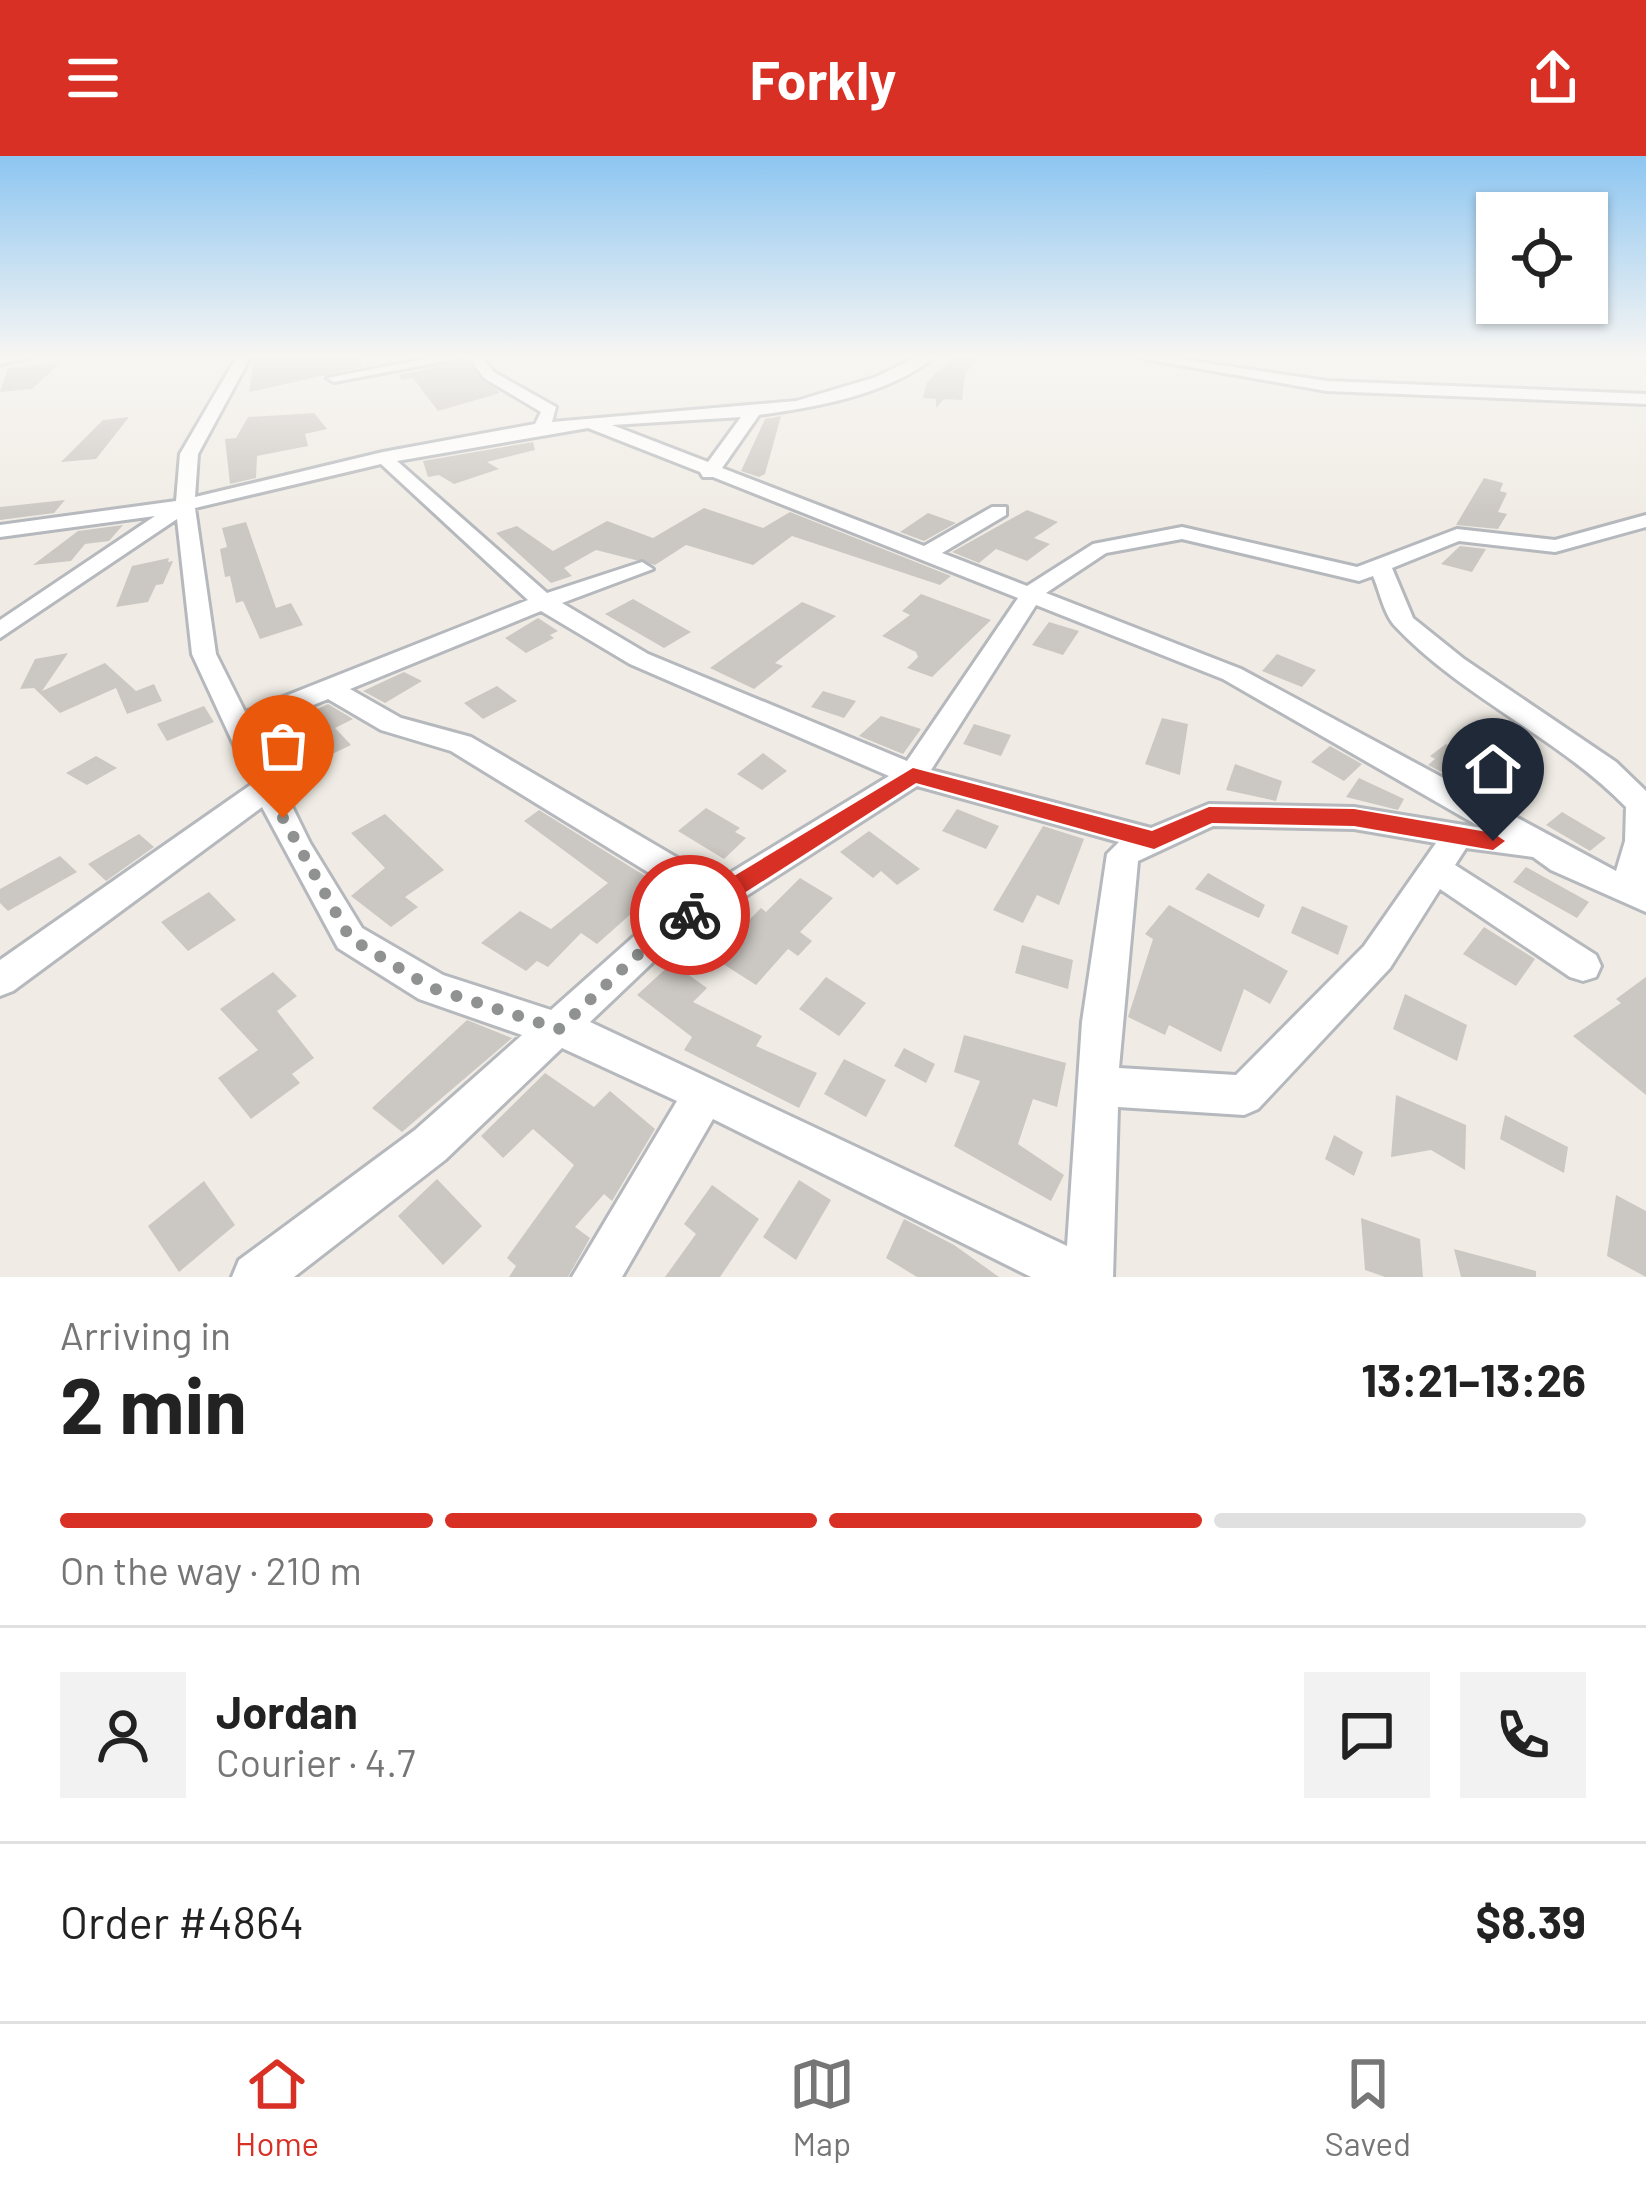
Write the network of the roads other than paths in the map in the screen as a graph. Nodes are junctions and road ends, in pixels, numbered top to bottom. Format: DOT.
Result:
graph roads {
  1 [pos="214,410"];
  2 [pos="550,410"];
  3 [pos="772,410"];
  4 [pos="751,415"];
  5 [pos="592,423"];
  6 [pos="540,430"];
  7 [pos="382,457"];
  8 [pos="709,473"];
  9 [pos="185,505"];
  10 [pos="999,511"];
  11 [pos="1646,520"];
  12 [pos="0,531"];
  13 [pos="926,554"];
  14 [pos="1382,568"];
  15 [pos="642,569"];
  16 [pos="1033,592"];
  17 [pos="543,602"];
  18 [pos="0,631"];
  19 [pos="332,689"];
  20 [pos="238,725"];
  21 [pos="913,775"];
  22 [pos="268,787"];
  23 [pos="1458,835"];
  24 [pos="1154,840"];
  25 [pos="1579,868"];
  26 [pos="1436,869"];
  27 [pos="1637,893"];
  28 [pos="718,898"];
  29 [pos="1583,966"];
  30 [pos="0,980"];
  31 [pos="559,1029"];
  32 [pos="1098,1086"];
  33 [pos="705,1094"];
  34 [pos="256,1277"];
  35 [pos="596,1277"];
  36 [pos="1085,1277"];
  1 -- 9 [label="street"];
  2 -- 6 [label="street"];
  3 -- 4 [label="street"];
  4 -- 5 [label="street"];
  4 -- 8 [label="street"];
  5 -- 6 [label="street"];
  5 -- 8 [label="street"];
  6 -- 7 [label="street"];
  7 -- 9 [label="street"];
  7 -- 17 [label="street"];
  8 -- 13 [label="street"];
  9 -- 12 [label="street"];
  9 -- 18 [label="street"];
  9 -- 20 [label="street"];
  10 -- 13 [label="street"];
  11 -- 14 [label="street"];
  13 -- 16 [label="street"];
  14 -- 16 [label="street"];
  14 -- 27 [label="street"];
  15 -- 17 [label="street"];
  16 -- 21 [label="street"];
  16 -- 25 [label="street"];
  17 -- 19 [label="street"];
  17 -- 21 [label="street"];
  19 -- 20 [label="street"];
  19 -- 28 [label="street"];
  20 -- 22 [label="street"];
  21 -- 24 [label="street"];
  21 -- 28 [label="street"];
  22 -- 30 [label="street"];
  22 -- 31 [label="street"];
  23 -- 24 [label="street"];
  23 -- 25 [label="street"];
  23 -- 26 [label="street"];
  24 -- 32 [label="street"];
  25 -- 27 [label="street"];
  26 -- 29 [label="street"];
  26 -- 32 [label="street"];
  28 -- 31 [label="street"];
  31 -- 33 [label="street"];
  31 -- 34 [label="street"];
  32 -- 36 [label="street"];
  33 -- 35 [label="street"];
  33 -- 36 [label="street"];
}
